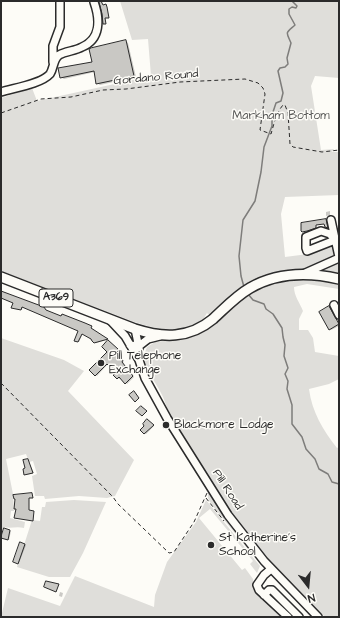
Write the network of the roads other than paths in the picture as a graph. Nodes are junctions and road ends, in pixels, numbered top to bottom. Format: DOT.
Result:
graph roads {
  1 [pos="60,1"];
  2 [pos="94,2"];
  3 [pos="53,66"];
  4 [pos="1,92"];
  5 [pos="331,220"];
  6 [pos="339,257"];
  7 [pos="303,274"];
  8 [pos="1,277"];
  9 [pos="339,279"];
  10 [pos="334,305"];
  11 [pos="339,315"];
  12 [pos="110,320"];
  13 [pos="132,328"];
  14 [pos="125,336"];
  15 [pos="160,336"];
  16 [pos="130,345"];
  17 [pos="139,346"];
  18 [pos="139,360"];
  19 [pos="271,569"];
  20 [pos="264,595"];
  21 [pos="288,617"];
  22 [pos="299,617"];
  23 [pos="318,617"];
  1 -- 3 [label="street"];
  2 -- 3 [label="street"];
  3 -- 4 [label="street"];
  5 -- 6 [label="street"];
  6 -- 7 [label="street"];
  7 -- 9 [label="main road, A369"];
  7 -- 15 [label="main road, A369"];
  8 -- 12 [label="main road, Pill Road / A369"];
  10 -- 11 [label="street"];
  12 -- 13 [label="main road, A369"];
  12 -- 14 [label="street, Pill Road"];
  13 -- 14 [label="street"];
  13 -- 15 [label="main road, A369"];
  13 -- 17 [label="street, Pill Road"];
  14 -- 16 [label="street, Pill Road"];
  15 -- 17 [label="street"];
  16 -- 17 [label="street"];
  16 -- 18 [label="street, Pill Road"];
  17 -- 18 [label="street, Pill Road"];
  18 -- 19 [label="street, Pill Road"];
  19 -- 20 [label="street"];
  19 -- 23 [label="street, Pill Road"];
  20 -- 21 [label="street"];
  20 -- 22 [label="street"];
}
